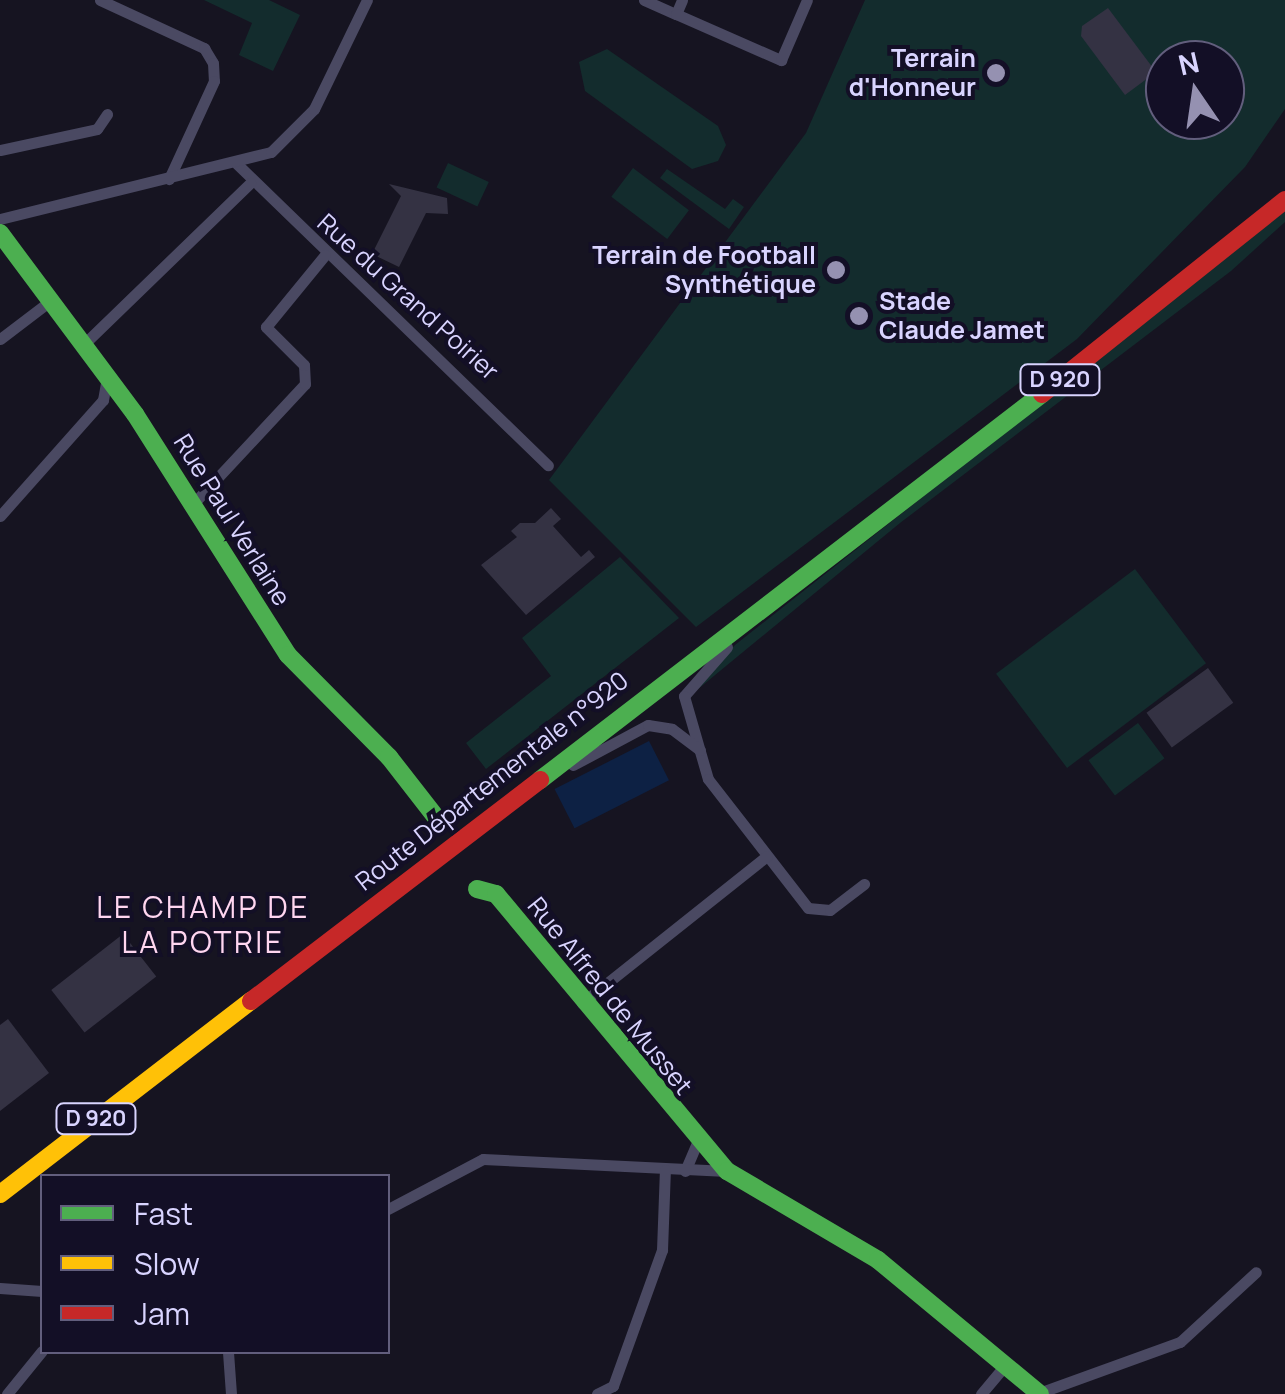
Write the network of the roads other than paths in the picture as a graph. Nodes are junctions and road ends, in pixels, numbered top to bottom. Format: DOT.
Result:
graph roads {
  1 [pos="100,0"];
  2 [pos="367,0"];
  3 [pos="644,0"];
  4 [pos="682,0"];
  5 [pos="807,0"];
  6 [pos="676,14"];
  7 [pos="107,114"];
  8 [pos="0,150"];
  9 [pos="237,164"];
  10 [pos="169,179"];
  11 [pos="250,183"];
  12 [pos="1285,200"];
  13 [pos="0,219"];
  14 [pos="0,233"];
  15 [pos="325,256"];
  16 [pos="50,301"];
  17 [pos="0,339"];
  18 [pos="83,345"];
  19 [pos="107,378"];
  20 [pos="548,465"];
  21 [pos="193,504"];
  22 [pos="0,516"];
  23 [pos="831,554"];
  24 [pos="700,750"];
  25 [pos="438,820"];
  26 [pos="482,820"];
  27 [pos="766,856"];
  28 [pos="864,884"];
  29 [pos="477,889"];
  30 [pos="582,1003"];
  31 [pos="698,1143"];
  32 [pos="665,1170"];
  33 [pos="686,1171"];
  34 [pos="727,1171"];
  35 [pos="2,1191"];
  36 [pos="390,1208"];
  37 [pos="1256,1272"];
  38 [pos="0,1288"];
  39 [pos="40,1292"];
  40 [pos="40,1353"];
  41 [pos="228,1354"];
  42 [pos="1005,1365"];
  43 [pos="982,1393"];
  44 [pos="7,1394"];
  45 [pos="231,1394"];
  46 [pos="598,1394"];
  47 [pos="1039,1394"];
  1 -- 10 [label="street"];
  2 -- 9 [label="street"];
  3 -- 6 [label="street"];
  4 -- 6 [label="street"];
  5 -- 6 [label="street"];
  7 -- 8 [label="street"];
  9 -- 10 [label="street"];
  9 -- 11 [label="street, Rue du Grand Poirier"];
  10 -- 13 [label="street"];
  11 -- 15 [label="street, Rue du Grand Poirier"];
  11 -- 18 [label="street"];
  12 -- 23 [label="main road, D 920"];
  14 -- 16 [label="main road, Rue Paul Verlaine"];
  15 -- 20 [label="street, Rue du Grand Poirier"];
  15 -- 21 [label="street"];
  16 -- 17 [label="street"];
  16 -- 18 [label="main road, Rue Paul Verlaine"];
  18 -- 19 [label="main road, Rue Paul Verlaine"];
  19 -- 21 [label="main road, Rue Paul Verlaine"];
  19 -- 22 [label="street"];
  21 -- 25 [label="main road, Rue Paul Verlaine"];
  23 -- 24 [label="street"];
  23 -- 26 [label="main road, Route Départementale n°920 / D 920"];
  24 -- 26 [label="street"];
  24 -- 27 [label="street"];
  26 -- 35 [label="main road, Route Départementale n°920 / D 920"];
  27 -- 28 [label="street"];
  27 -- 30 [label="street"];
  29 -- 30 [label="main road, Rue Alfred de Musset"];
  30 -- 31 [label="main road, Rue Alfred de Musset"];
  31 -- 33 [label="street"];
  31 -- 34 [label="main road, Rue Alfred de Musset"];
  32 -- 33 [label="street"];
  32 -- 36 [label="street"];
  32 -- 46 [label="street"];
  33 -- 34 [label="street"];
  34 -- 42 [label="main road, Rue Alfred de Musset"];
  37 -- 47 [label="street"];
  38 -- 39 [label="street"];
  40 -- 44 [label="street"];
  41 -- 45 [label="street"];
  42 -- 43 [label="street"];
  42 -- 47 [label="main road, Rue Alfred de Musset"];
}
